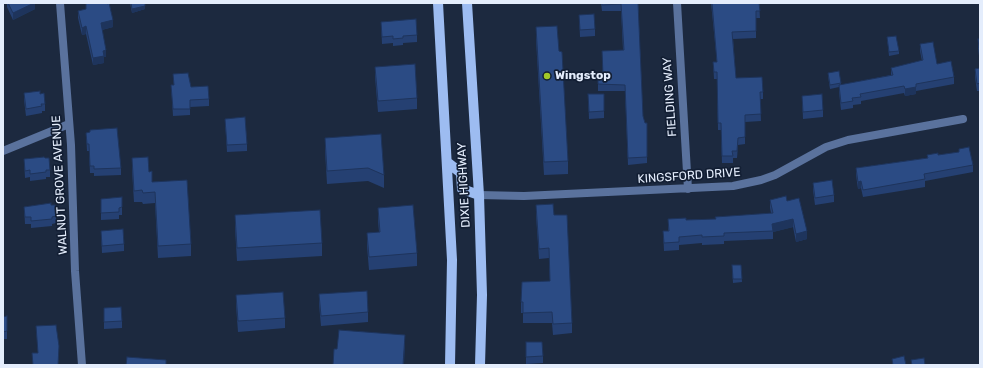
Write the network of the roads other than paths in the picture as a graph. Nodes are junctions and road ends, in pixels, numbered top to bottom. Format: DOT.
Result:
graph roads {
  1 [pos="60,3"];
  2 [pos="438,3"];
  3 [pos="467,3"];
  4 [pos="677,3"];
  5 [pos="963,119"];
  6 [pos="69,124"];
  7 [pos="3,151"];
  8 [pos="446,162"];
  9 [pos="688,189"];
  10 [pos="479,195"];
  11 [pos="82,365"];
  12 [pos="450,365"];
  13 [pos="480,365"];
  1 -- 6 [label="street, WALNUT GROVE AVENUE"];
  2 -- 8 [label="main road, DIXIE HIGHWAY"];
  3 -- 10 [label="main road, DIXIE HIGHWAY"];
  4 -- 9 [label="street, FIELDING WAY"];
  5 -- 9 [label="street, KINGSFORD DRIVE"];
  6 -- 7 [label="street"];
  6 -- 11 [label="street, WALNUT GROVE AVENUE"];
  8 -- 10 [label="main road"];
  8 -- 12 [label="main road, DIXIE HIGHWAY"];
  9 -- 10 [label="street, KINGSFORD DRIVE"];
  10 -- 13 [label="main road, DIXIE HIGHWAY"];
}
